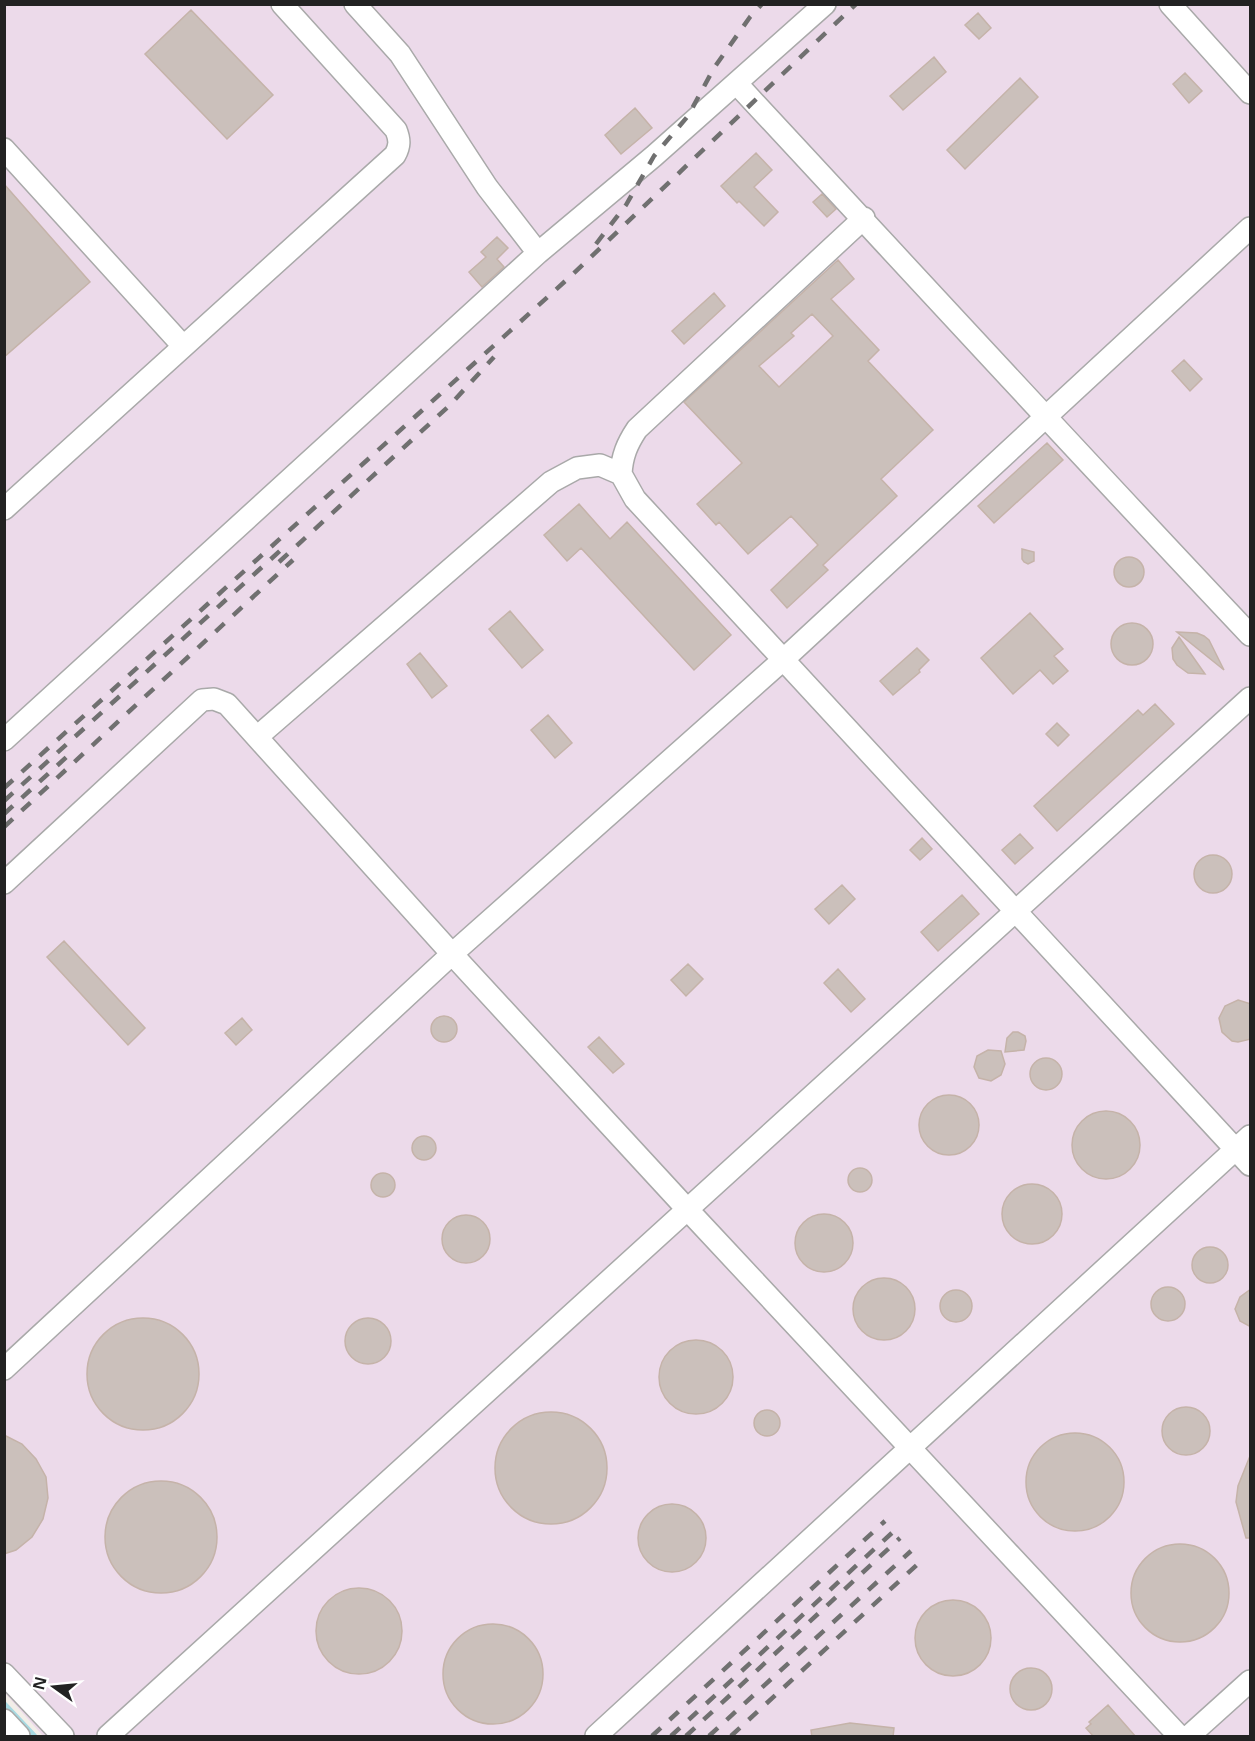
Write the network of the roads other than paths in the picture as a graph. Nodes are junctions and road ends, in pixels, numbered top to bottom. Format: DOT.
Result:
graph roads {
  1 [pos="282,4"];
  2 [pos="355,4"];
  3 [pos="825,4"];
  4 [pos="1170,4"];
  5 [pos="737,84"];
  6 [pos="1251,93"];
  7 [pos="4,148"];
  8 [pos="864,218"];
  9 [pos="1251,228"];
  10 [pos="538,253"];
  11 [pos="183,346"];
  12 [pos="1044,417"];
  13 [pos="621,474"];
  14 [pos="4,509"];
  15 [pos="1251,635"];
  16 [pos="784,659"];
  17 [pos="1251,698"];
  18 [pos="257,737"];
  19 [pos="4,740"];
  20 [pos="4,883"];
  21 [pos="1017,910"];
  22 [pos="452,954"];
  23 [pos="1243,1143"];
  24 [pos="1251,1165"];
  25 [pos="687,1209"];
  26 [pos="4,1370"];
  27 [pos="911,1448"];
  28 [pos="4,1674"];
  29 [pos="1251,1681"];
  30 [pos="4,1720"];
  31 [pos="19,1737"];
  32 [pos="63,1737"];
  33 [pos="108,1737"];
  34 [pos="596,1737"];
  35 [pos="1179,1737"];
  36 [pos="1189,1737"];
  1 -- 11 [label="street"];
  2 -- 10 [label="street"];
  3 -- 5 [label="street"];
  4 -- 6 [label="street"];
  5 -- 8 [label="street"];
  5 -- 10 [label="street"];
  7 -- 11 [label="street"];
  8 -- 12 [label="street"];
  8 -- 13 [label="street"];
  9 -- 12 [label="street"];
  10 -- 19 [label="street"];
  11 -- 14 [label="street"];
  12 -- 15 [label="street"];
  12 -- 16 [label="street"];
  13 -- 16 [label="street"];
  13 -- 18 [label="street"];
  16 -- 21 [label="street"];
  16 -- 22 [label="street"];
  17 -- 21 [label="street"];
  18 -- 20 [label="street"];
  18 -- 22 [label="street"];
  21 -- 23 [label="street"];
  21 -- 25 [label="street"];
  22 -- 25 [label="street"];
  22 -- 26 [label="street"];
  23 -- 24 [label="street"];
  23 -- 27 [label="street"];
  25 -- 27 [label="street"];
  25 -- 33 [label="street"];
  27 -- 34 [label="street"];
  27 -- 35 [label="street"];
  28 -- 32 [label="street"];
  29 -- 36 [label="street"];
  30 -- 31 [label="street"];
}
